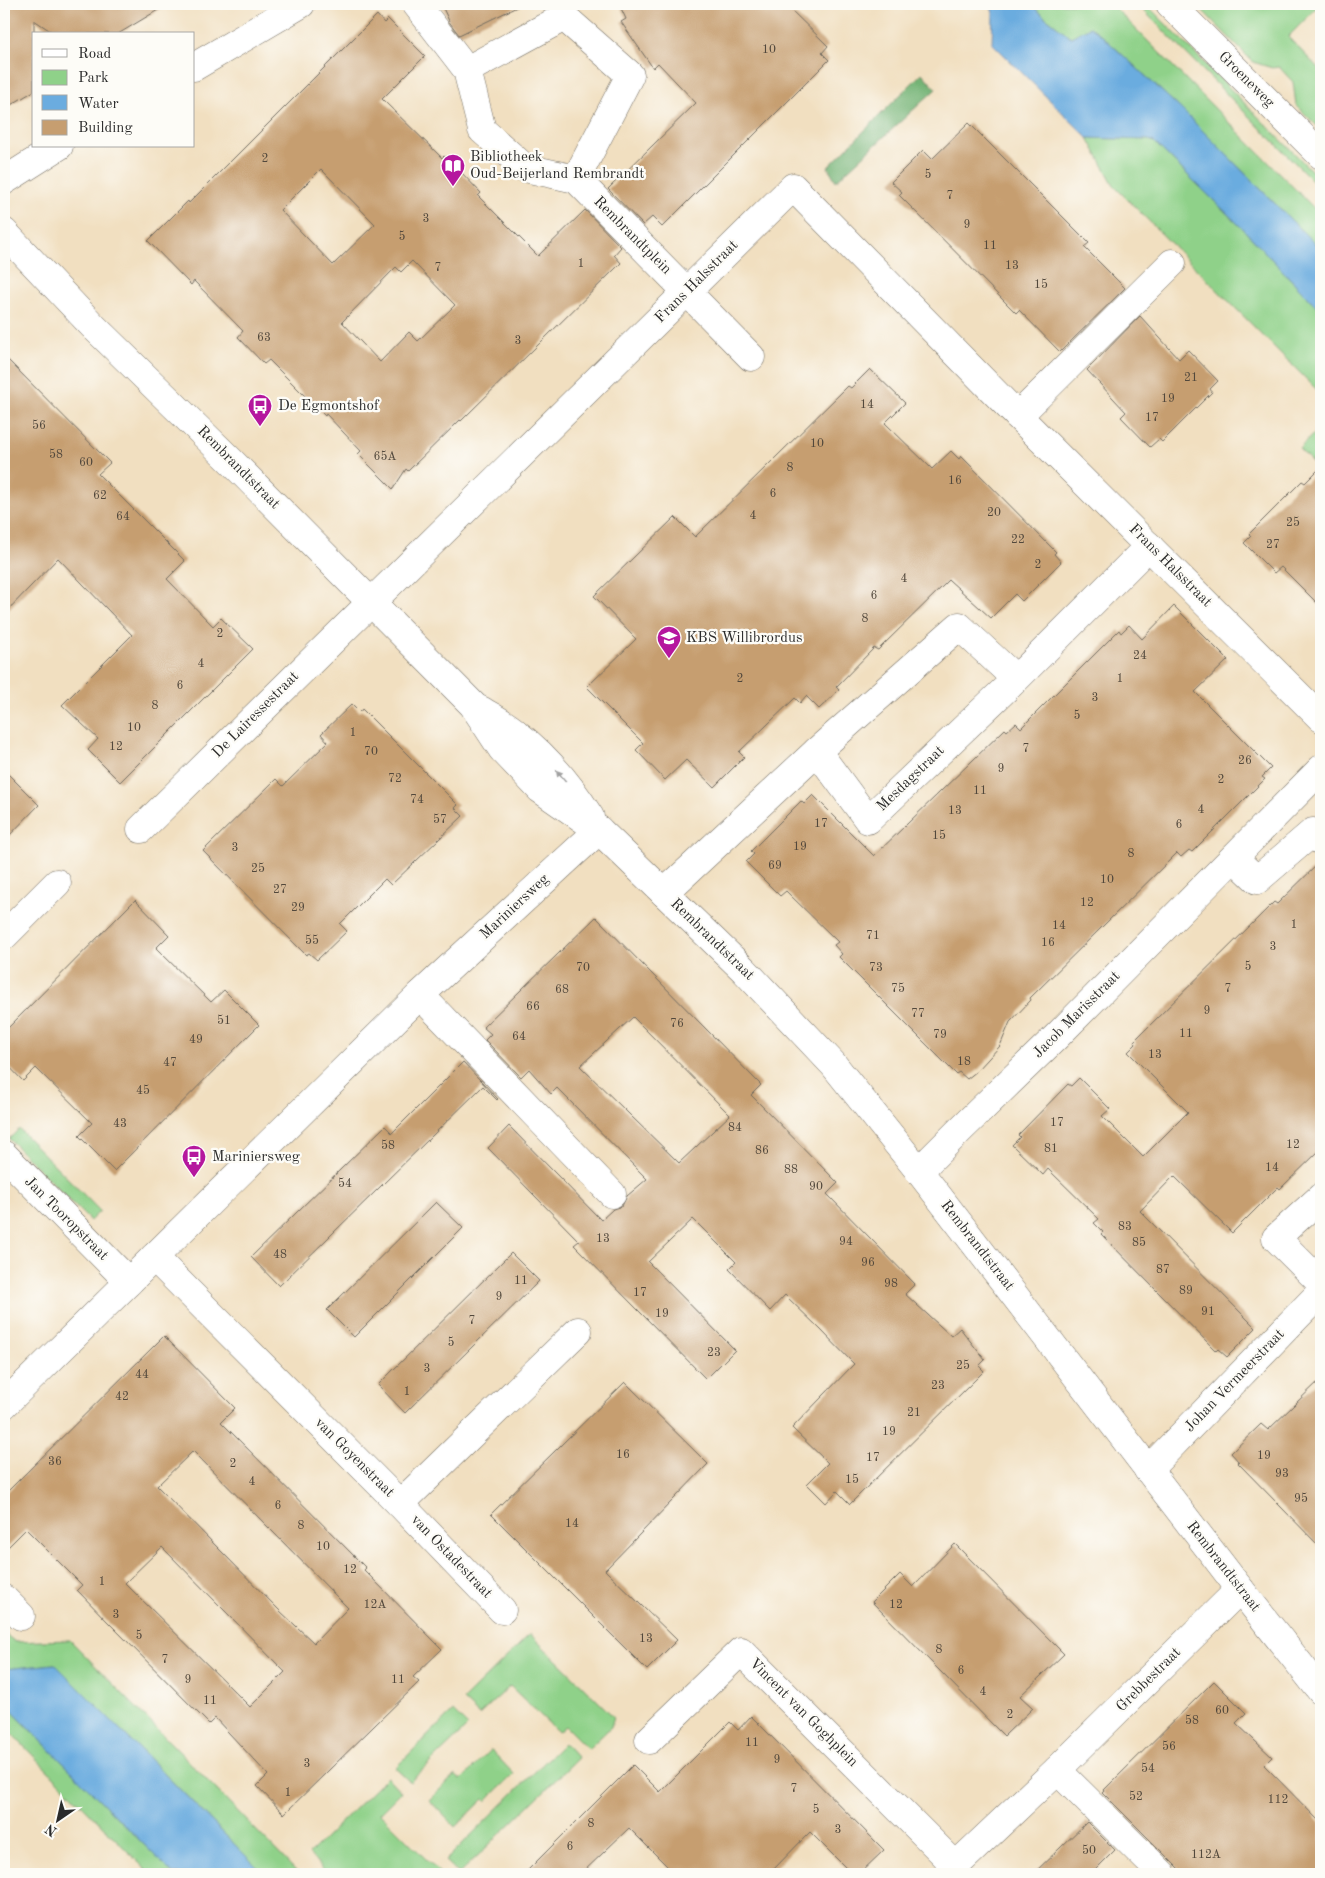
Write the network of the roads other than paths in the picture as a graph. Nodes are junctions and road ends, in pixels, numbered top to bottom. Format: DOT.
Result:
graph roads {
  1 [pos="301,4"];
  2 [pos="416,4"];
  3 [pos="1170,4"];
  4 [pos="195,66"];
  5 [pos="467,70"];
  6 [pos="56,148"];
  7 [pos="1321,155"];
  8 [pos="576,179"];
  9 [pos="4,181"];
  10 [pos="4,232"];
  11 [pos="1172,262"];
  12 [pos="687,291"];
  13 [pos="751,356"];
  14 [pos="1018,416"];
  15 [pos="1149,546"];
  16 [pos="371,602"];
  17 [pos="1016,679"];
  18 [pos="1321,718"];
  19 [pos="817,751"];
  20 [pos="1321,770"];
  21 [pos="141,829"];
  22 [pos="599,830"];
  23 [pos="1317,837"];
  24 [pos="1234,858"];
  25 [pos="56,883"];
  26 [pos="664,894"];
  27 [pos="4,936"];
  28 [pos="420,995"];
  29 [pos="4,1155"];
  30 [pos="920,1171"];
  31 [pos="612,1194"];
  32 [pos="1321,1197"];
  33 [pos="154,1257"];
  34 [pos="129,1282"];
  35 [pos="1321,1283"];
  36 [pos="1321,1292"];
  37 [pos="578,1332"];
  38 [pos="4,1405"];
  39 [pos="1148,1470"];
  40 [pos="400,1504"];
  41 [pos="1240,1590"];
  42 [pos="502,1610"];
  43 [pos="1321,1691"];
  44 [pos="649,1740"];
  45 [pos="1057,1770"];
  46 [pos="952,1870"];
  47 [pos="1162,1874"];
  1 -- 4 [label="street"];
  2 -- 5 [label="street"];
  3 -- 7 [label="street, Groeneweg"];
  5 -- 8 [label="street"];
  5 -- 8 [label="street"];
  6 -- 9 [label="street"];
  8 -- 12 [label="street, Rembrandtplein"];
  10 -- 16 [label="street, Rembrandtstraat"];
  11 -- 14 [label="street"];
  12 -- 13 [label="street, Rembrandtplein"];
  12 -- 14 [label="street, Frans Halsstraat"];
  12 -- 16 [label="street, Frans Halsstraat"];
  14 -- 15 [label="street, Frans Halsstraat"];
  15 -- 17 [label="street, Mesdagstraat"];
  15 -- 18 [label="street, Frans Halsstraat"];
  16 -- 21 [label="street, De Lairessestraat"];
  16 -- 22 [label="street, Rembrandtstraat"];
  17 -- 19 [label="street"];
  17 -- 19 [label="street, Mesdagstraat"];
  19 -- 26 [label="street"];
  20 -- 24 [label="street, Jacob Marisstraat"];
  22 -- 26 [label="street, Rembrandtstraat"];
  22 -- 28 [label="street, Mariniersweg"];
  23 -- 24 [label="street"];
  24 -- 30 [label="street, Jacob Marisstraat"];
  25 -- 27 [label="street"];
  26 -- 30 [label="street, Rembrandtstraat"];
  28 -- 31 [label="street"];
  28 -- 33 [label="street, Mariniersweg"];
  29 -- 34 [label="street, Jan Tooropstraat"];
  30 -- 39 [label="street, Rembrandtstraat"];
  32 -- 35 [label="street"];
  33 -- 34 [label="street, Mariniersweg"];
  33 -- 40 [label="street, van Goyenstraat"];
  34 -- 38 [label="street, Mariniersweg"];
  36 -- 39 [label="street, Johan Vermeerstraat"];
  37 -- 40 [label="street, van Goyenstraat"];
  39 -- 41 [label="street, Rembrandtstraat"];
  40 -- 42 [label="street, van Ostadestraat"];
  41 -- 43 [label="street, Rembrandtstraat"];
  41 -- 45 [label="street, Grebbestraat"];
  44 -- 46 [label="street, Vincent van Goghplein"];
  45 -- 46 [label="street, Grebbestraat"];
  45 -- 47 [label="street"];
}
